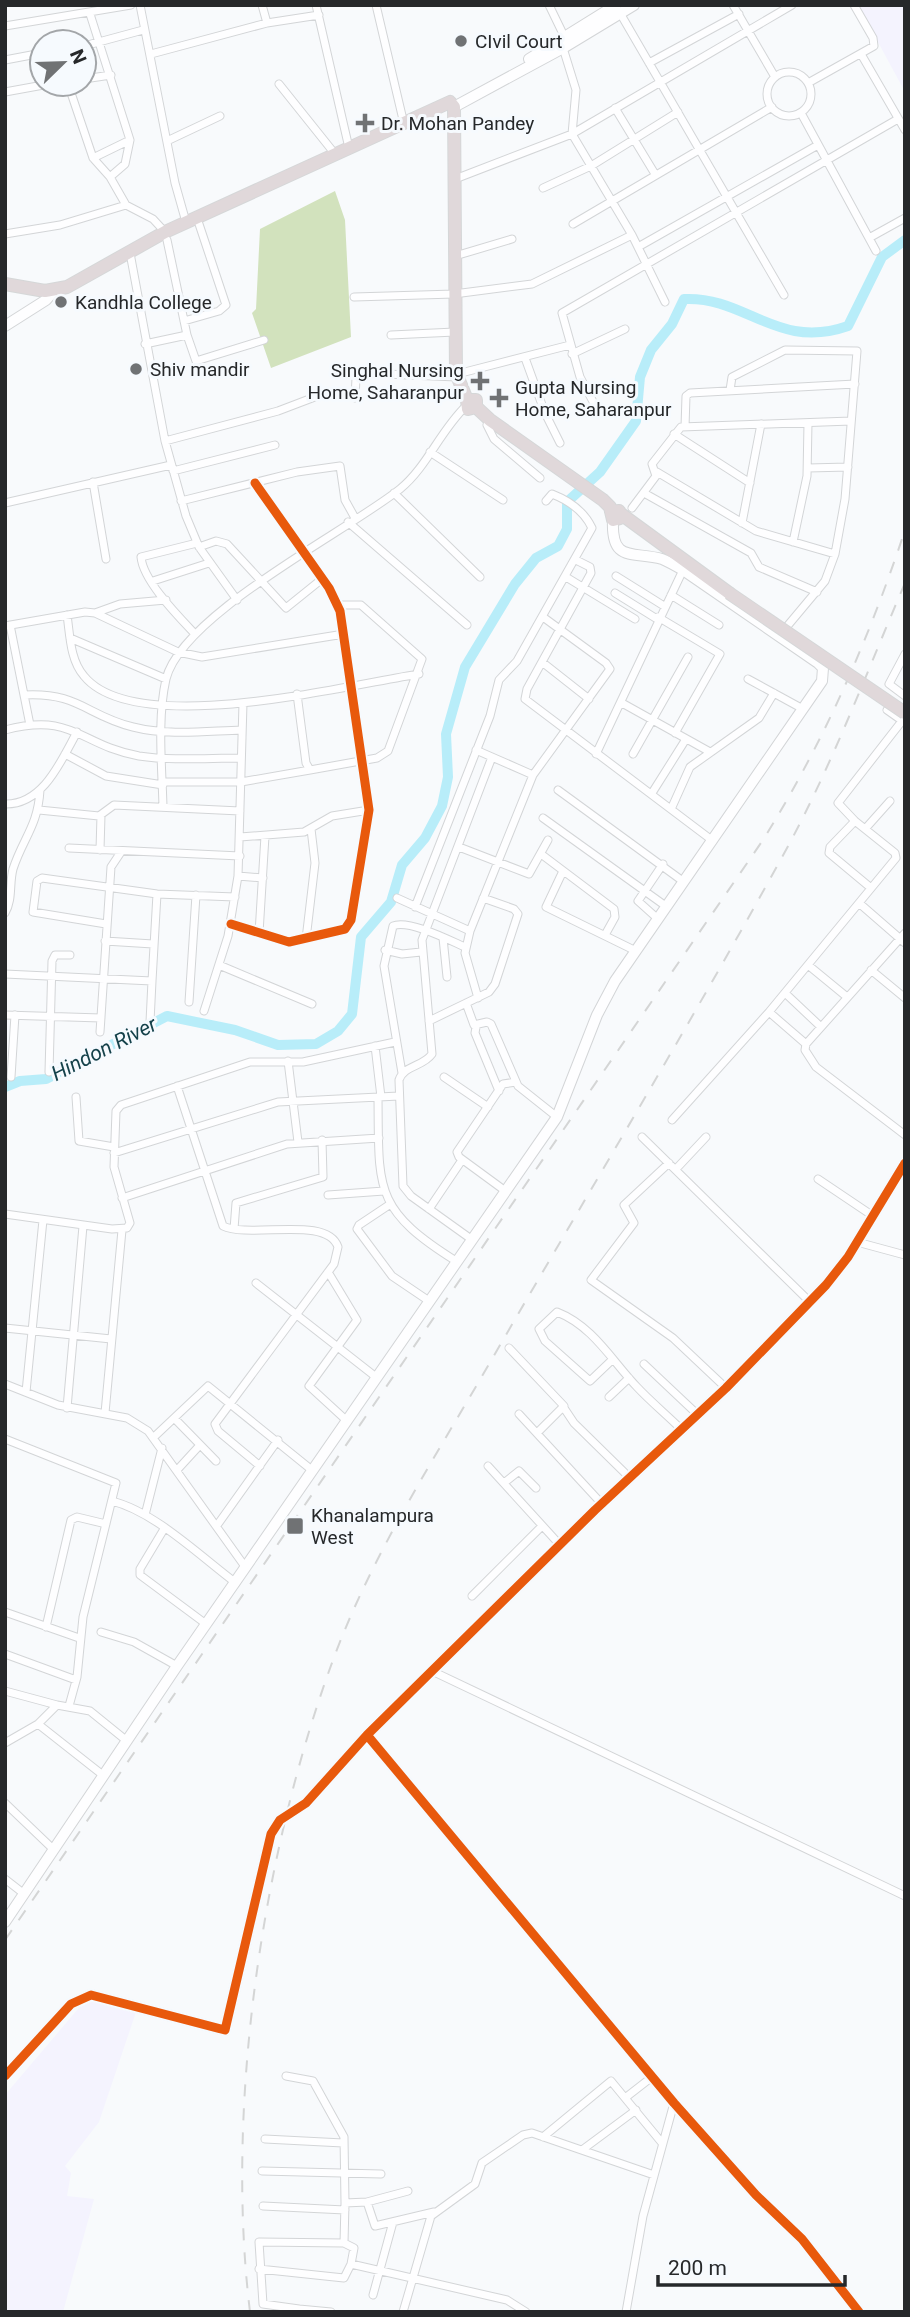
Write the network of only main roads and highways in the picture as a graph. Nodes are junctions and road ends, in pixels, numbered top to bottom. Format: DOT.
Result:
graph roads {
  1 [pos="452,105"];
  2 [pos="193,223"];
  3 [pos="5,284"];
  4 [pos="5,290"];
  5 [pos="52,294"];
  6 [pos="471,404"];
  7 [pos="529,448"];
  8 [pos="904,719"];
  1 -- 2 [label="highway"];
  1 -- 2 [label="highway"];
  1 -- 6 [label="highway"];
  2 -- 5 [label="highway"];
  3 -- 5 [label="highway"];
  4 -- 5 [label="highway"];
  6 -- 7 [label="highway"];
  6 -- 7 [label="highway"];
  7 -- 8 [label="highway, bridge"];
}
